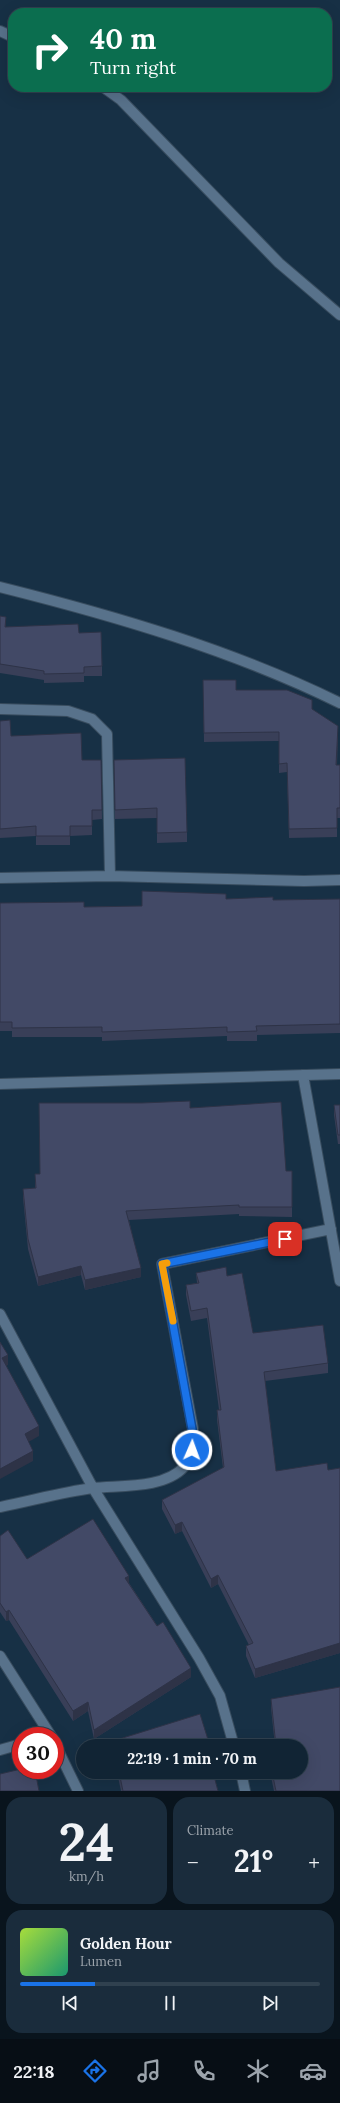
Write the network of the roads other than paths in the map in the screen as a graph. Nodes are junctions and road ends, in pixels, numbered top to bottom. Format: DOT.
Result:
graph roads {
  1 [pos="110,92"];
  2 [pos="340,315"];
  3 [pos="0,587"];
  4 [pos="340,702"];
  5 [pos="0,709"];
  6 [pos="110,876"];
  7 [pos="0,878"];
  8 [pos="340,880"];
  9 [pos="340,1074"];
  10 [pos="303,1075"];
  11 [pos="0,1084"];
  12 [pos="331,1229"];
  13 [pos="340,1281"];
  14 [pos="0,1314"];
  15 [pos="93,1488"];
  16 [pos="0,1507"];
  17 [pos="0,1656"];
  18 [pos="44,1727"];
  19 [pos="232,1739"];
  20 [pos="12,1747"];
  21 [pos="0,1750"];
  22 [pos="64,1764"];
  23 [pos="242,1779"];
  24 [pos="78,1791"];
  25 [pos="245,1791"];
  1 -- 2 [label="street"];
  3 -- 4 [label="street"];
  5 -- 6 [label="street"];
  6 -- 7 [label="street"];
  6 -- 8 [label="street"];
  9 -- 10 [label="street"];
  10 -- 11 [label="street"];
  10 -- 12 [label="street"];
  12 -- 13 [label="street"];
  12 -- 15 [label="street"];
  14 -- 15 [label="street"];
  15 -- 16 [label="street"];
  15 -- 19 [label="street"];
  17 -- 18 [label="street"];
  20 -- 21 [label="street"];
  22 -- 24 [label="street"];
  23 -- 25 [label="street"];
}
